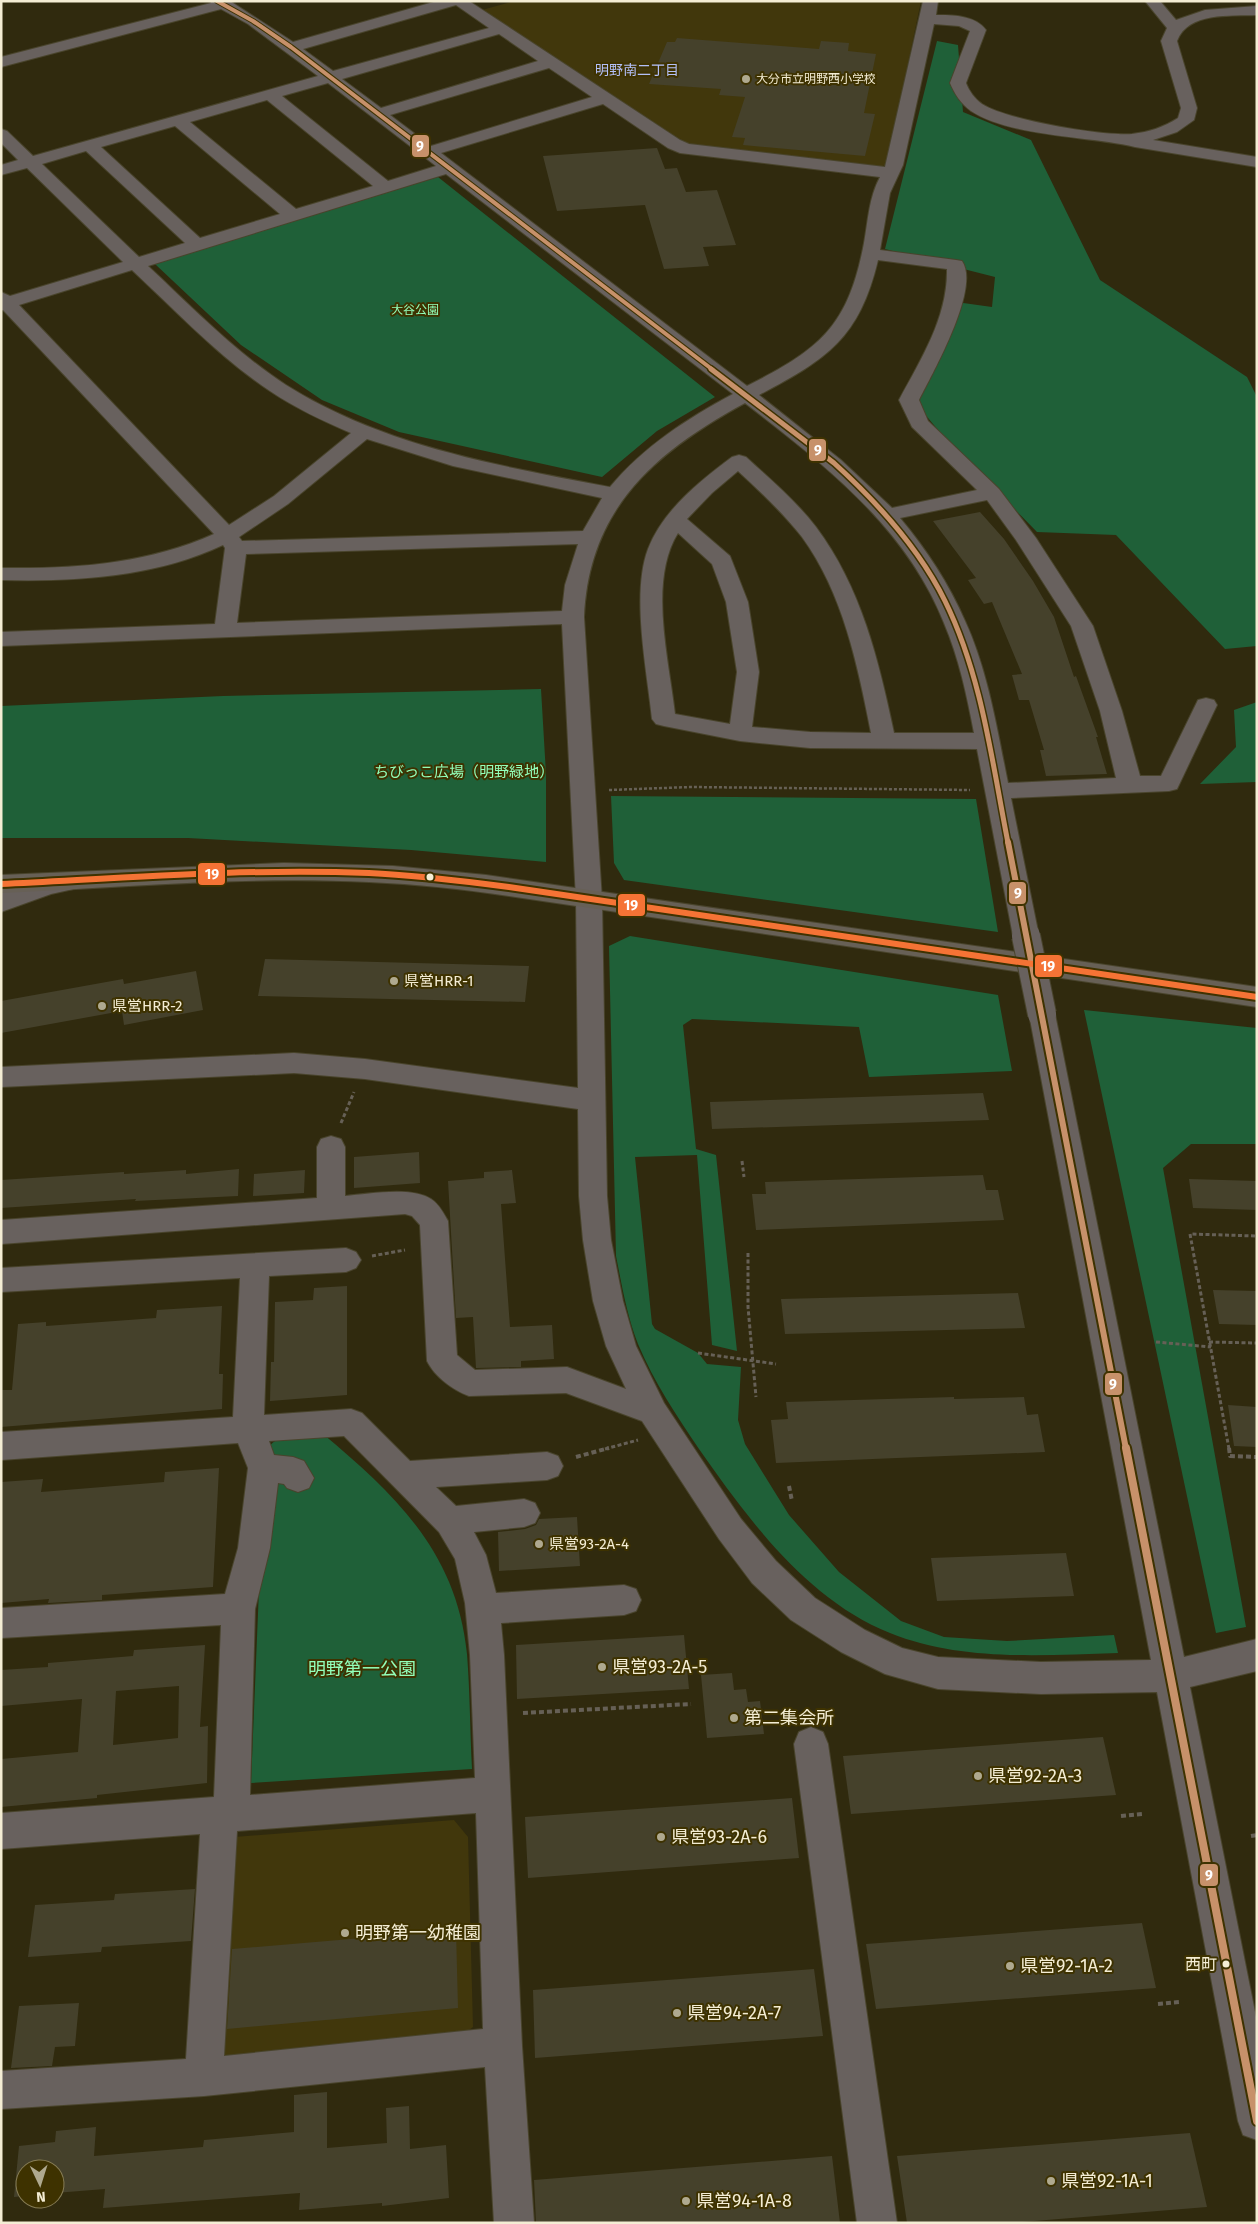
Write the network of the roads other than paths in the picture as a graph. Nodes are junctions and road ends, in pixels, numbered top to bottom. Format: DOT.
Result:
graph roads {
  1 [pos="455,1"];
  2 [pos="459,1"];
  3 [pos="932,1"];
  4 [pos="1152,1"];
  5 [pos="221,3"];
  6 [pos="1257,10"];
  7 [pos="928,19"];
  8 [pos="1174,27"];
  9 [pos="501,29"];
  10 [pos="291,48"];
  11 [pos="1,62"];
  12 [pos="551,62"];
  13 [pos="331,78"];
  14 [pos="271,95"];
  15 [pos="605,98"];
  16 [pos="377,114"];
  17 [pos="179,121"];
  18 [pos="1,134"];
  19 [pos="1122,139"];
  20 [pos="90,146"];
  21 [pos="427,152"];
  22 [pos="30,162"];
  23 [pos="1257,162"];
  24 [pos="448,168"];
  25 [pos="1,170"];
  26 [pos="891,172"];
  27 [pos="385,187"];
  28 [pos="292,215"];
  29 [pos="196,244"];
  30 [pos="871,254"];
  31 [pos="135,263"];
  32 [pos="4,301"];
  33 [pos="744,395"];
  34 [pos="365,431"];
  35 [pos="992,493"];
  36 [pos="615,494"];
  37 [pos="886,515"];
  38 [pos="677,521"];
  39 [pos="592,537"];
  40 [pos="232,542"];
  41 [pos="1,574"];
  42 [pos="572,617"];
  43 [pos="225,630"];
  44 [pos="1,639"];
  45 [pos="1206,705"];
  46 [pos="740,733"];
  47 [pos="884,740"];
  48 [pos="987,741"];
  49 [pos="1130,784"];
  50 [pos="998,791"];
  51 [pos="78,881"];
  52 [pos="1,884"];
  53 [pos="589,900"];
  54 [pos="1,902"];
  55 [pos="1257,997"];
  56 [pos="1,1077"];
  57 [pos="591,1100"];
  58 [pos="331,1147"];
  59 [pos="331,1208"];
  60 [pos="1,1232"];
  61 [pos="346,1260"];
  62 [pos="255,1265"];
  63 [pos="1,1280"];
  64 [pos="659,1422"];
  65 [pos="248,1429"];
  66 [pos="1,1446"];
  67 [pos="546,1466"];
  68 [pos="264,1468"];
  69 [pos="404,1475"];
  70 [pos="298,1478"];
  71 [pos="524,1513"];
  72 [pos="450,1522"];
  73 [pos="624,1600"];
  74 [pos="238,1609"];
  75 [pos="483,1609"];
  76 [pos="1,1623"];
  77 [pos="1257,1655"];
  78 [pos="1170,1676"];
  79 [pos="811,1744"];
  80 [pos="492,1794"];
  81 [pos="226,1813"];
  82 [pos="1,1831"];
  83 [pos="502,2046"];
  84 [pos="204,2077"];
  85 [pos="1,2090"];
  86 [pos="1257,2121"];
  87 [pos="514,2223"];
  88 [pos="876,2223"];
  1 -- 10 [label="street"];
  2 -- 9 [label="street"];
  3 -- 7 [label="street"];
  4 -- 8 [label="street"];
  5 -- 10 [label="street"];
  5 -- 11 [label="street"];
  6 -- 8 [label="street"];
  7 -- 19 [label="street"];
  7 -- 26 [label="street"];
  8 -- 19 [label="street"];
  9 -- 12 [label="street"];
  9 -- 13 [label="street"];
  10 -- 13 [label="street"];
  12 -- 15 [label="street"];
  12 -- 16 [label="street"];
  13 -- 14 [label="street"];
  13 -- 16 [label="street"];
  14 -- 17 [label="street"];
  14 -- 27 [label="street"];
  15 -- 21 [label="street"];
  15 -- 26 [label="street"];
  16 -- 21 [label="street"];
  17 -- 20 [label="street"];
  17 -- 28 [label="street"];
  18 -- 22 [label="street"];
  19 -- 23 [label="street"];
  20 -- 22 [label="street"];
  20 -- 29 [label="street"];
  21 -- 24 [label="street"];
  22 -- 25 [label="street"];
  22 -- 31 [label="street"];
  24 -- 27 [label="street"];
  24 -- 33 [label="street"];
  26 -- 30 [label="street"];
  27 -- 28 [label="street"];
  28 -- 29 [label="street"];
  29 -- 31 [label="street"];
  30 -- 33 [label="street"];
  30 -- 35 [label="street"];
  31 -- 32 [label="street"];
  31 -- 34 [label="street"];
  32 -- 40 [label="street"];
  33 -- 36 [label="street"];
  33 -- 37 [label="street"];
  34 -- 36 [label="street"];
  34 -- 40 [label="street"];
  35 -- 37 [label="street"];
  35 -- 49 [label="street"];
  36 -- 39 [label="street"];
  37 -- 48 [label="street"];
  38 -- 46 [label="street"];
  38 -- 46 [label="street"];
  38 -- 47 [label="street"];
  39 -- 40 [label="street"];
  39 -- 42 [label="street"];
  40 -- 41 [label="street"];
  40 -- 43 [label="street"];
  42 -- 43 [label="street"];
  42 -- 53 [label="street"];
  43 -- 44 [label="street"];
  45 -- 49 [label="street"];
  46 -- 47 [label="street"];
  47 -- 48 [label="street"];
  48 -- 50 [label="street"];
  49 -- 50 [label="street"];
  50 -- 78 [label="street, bridge"];
  51 -- 52 [label="main road"];
  51 -- 53 [label="main road"];
  51 -- 54 [label="street"];
  53 -- 55 [label="main road"];
  53 -- 57 [label="street"];
  56 -- 57 [label="street"];
  57 -- 64 [label="street"];
  58 -- 59 [label="street"];
  59 -- 60 [label="street"];
  59 -- 64 [label="street"];
  61 -- 62 [label="street"];
  62 -- 63 [label="street"];
  62 -- 65 [label="street"];
  64 -- 78 [label="street"];
  65 -- 66 [label="street"];
  65 -- 68 [label="street"];
  65 -- 69 [label="street"];
  67 -- 69 [label="street"];
  68 -- 70 [label="street"];
  68 -- 74 [label="street"];
  69 -- 72 [label="street"];
  71 -- 72 [label="street"];
  72 -- 75 [label="street"];
  73 -- 75 [label="street"];
  74 -- 76 [label="street"];
  74 -- 81 [label="street"];
  75 -- 80 [label="street"];
  77 -- 78 [label="street"];
  78 -- 86 [label="street"];
  79 -- 88 [label="street"];
  80 -- 81 [label="street"];
  80 -- 83 [label="street"];
  81 -- 82 [label="street"];
  81 -- 84 [label="street"];
  83 -- 84 [label="street"];
  83 -- 87 [label="street"];
  84 -- 85 [label="street"];
}
